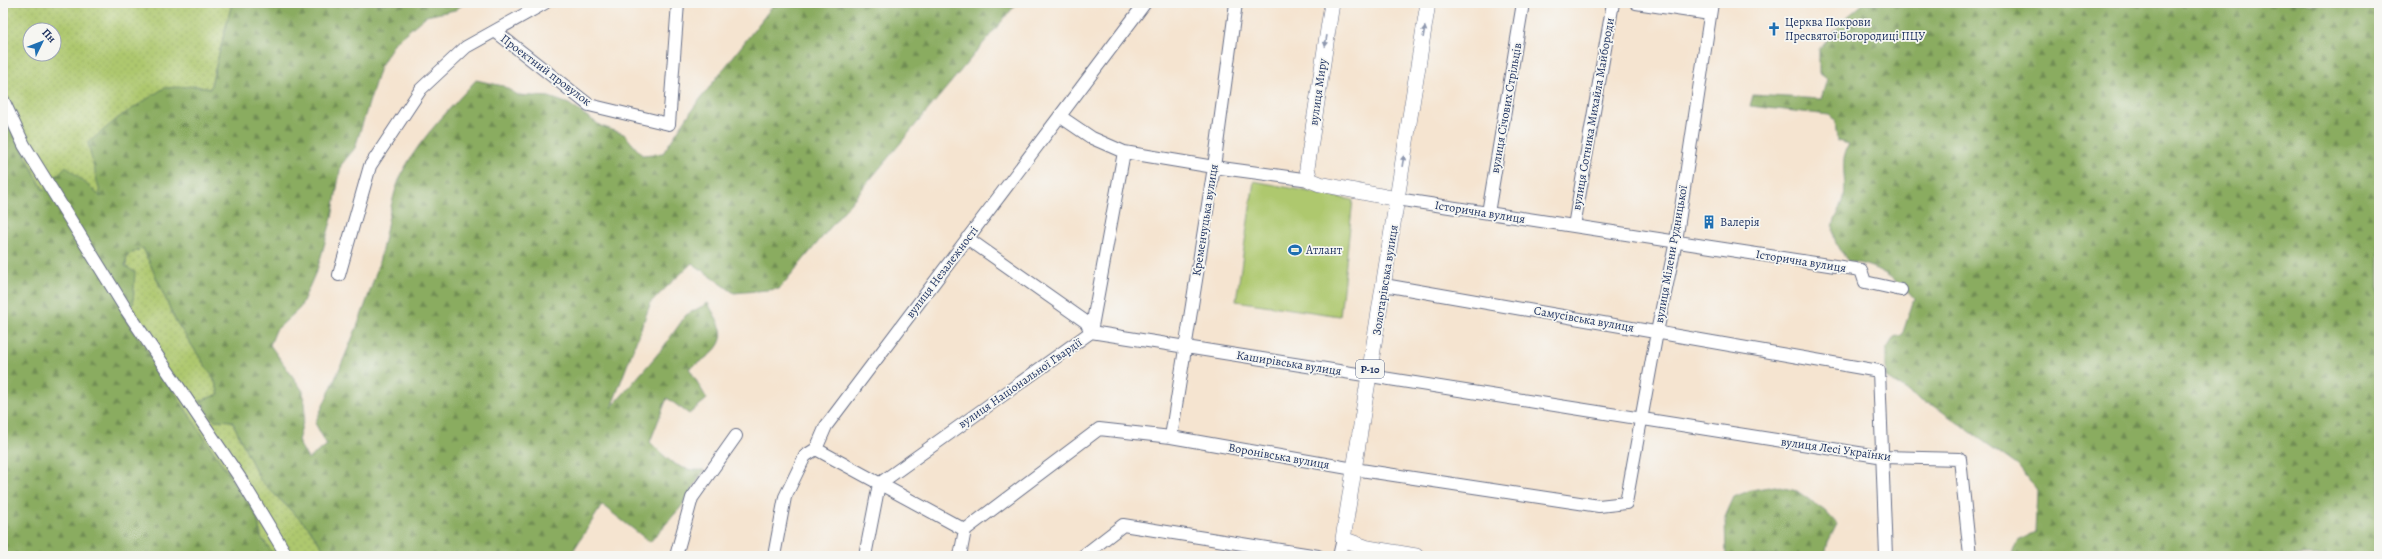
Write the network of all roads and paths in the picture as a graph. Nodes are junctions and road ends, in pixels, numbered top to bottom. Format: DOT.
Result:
graph roads {
  1 [pos="545,3"];
  2 [pos="678,3"];
  3 [pos="1145,3"];
  4 [pos="1236,3"];
  5 [pos="1332,3"];
  6 [pos="1428,3"];
  7 [pos="1523,3"];
  8 [pos="1613,3"];
  9 [pos="1636,3"];
  10 [pos="1711,9"];
  11 [pos="495,31"];
  12 [pos="3,100"];
  13 [pos="1060,117"];
  14 [pos="1124,152"];
  15 [pos="1214,167"];
  16 [pos="1310,180"];
  17 [pos="1398,199"];
  18 [pos="1488,213"];
  19 [pos="1574,226"];
  20 [pos="967,238"];
  21 [pos="1676,241"];
  22 [pos="338,275"];
  23 [pos="1384,286"];
  24 [pos="1900,290"];
  25 [pos="1092,332"];
  26 [pos="1657,332"];
  27 [pos="1185,346"];
  28 [pos="1369,376"];
  29 [pos="1641,419"];
  30 [pos="736,436"];
  31 [pos="1171,437"];
  32 [pos="816,450"];
  33 [pos="1884,457"];
  34 [pos="1354,469"];
  35 [pos="879,484"];
  36 [pos="1626,503"];
  37 [pos="965,530"];
  38 [pos="1343,539"];
  39 [pos="287,556"];
  40 [pos="676,556"];
  41 [pos="774,556"];
  42 [pos="865,556"];
  43 [pos="960,556"];
  44 [pos="1083,556"];
  45 [pos="1318,556"];
  46 [pos="1339,556"];
  47 [pos="1416,556"];
  48 [pos="1886,556"];
  49 [pos="1970,556"];
  1 -- 11 [label="street"];
  2 -- 11 [label="street, Проектний провулок"];
  3 -- 13 [label="street, вулиця Незалежності"];
  4 -- 15 [label="street, Кременчуцька вулиця"];
  5 -- 16 [label="main road, вулиця Миру, one-way"];
  17 -- 6 [label="main road, Золотарівська вулиця / Р-10, one-way"];
  7 -- 18 [label="street, вулиця Січових Стрільців"];
  8 -- 19 [label="street, вулиця Сотника Михайла Майбороди"];
  9 -- 10 [label="street"];
  10 -- 21 [label="street, вулиця Мілени Рудницької"];
  11 -- 22 [label="street"];
  12 -- 39 [label="street"];
  13 -- 14 [label="street, Історична вулиця"];
  13 -- 20 [label="street, вулиця Незалежності"];
  14 -- 15 [label="street, Історична вулиця"];
  14 -- 25 [label="street, вулиця Національної Гвардії"];
  15 -- 16 [label="street, Історична вулиця"];
  15 -- 27 [label="street, Кременчуцька вулиця"];
  16 -- 17 [label="main road, Історична вулиця"];
  17 -- 18 [label="street, Історична вулиця"];
  17 -- 23 [label="main road, Золотарівська вулиця / Р-10"];
  18 -- 19 [label="street, Історична вулиця"];
  19 -- 21 [label="street, Історична вулиця"];
  20 -- 25 [label="street"];
  20 -- 32 [label="street, вулиця Незалежності"];
  21 -- 24 [label="street, Історична вулиця"];
  21 -- 26 [label="street, вулиця Мілени Рудницької"];
  23 -- 26 [label="street, Самусівська вулиця"];
  23 -- 28 [label="main road, Золотарівська вулиця / Р-10"];
  25 -- 27 [label="street, Каширівська вулиця"];
  25 -- 35 [label="street, вулиця Національної Гвардії"];
  26 -- 29 [label="street, вулиця Мілени Рудницької"];
  26 -- 33 [label="street, Самусівська вулиця"];
  27 -- 28 [label="street, Каширівська вулиця"];
  27 -- 31 [label="street, Кременчуцька вулиця"];
  28 -- 29 [label="street, Каширівська вулиця"];
  28 -- 34 [label="main road, Золотарівська вулиця / Р-10"];
  29 -- 33 [label="street, вулиця Лесі Українки"];
  29 -- 36 [label="street, вулиця Мілени Рудницької"];
  30 -- 40 [label="street"];
  31 -- 34 [label="street, Воронівська вулиця"];
  31 -- 37 [label="street, Воронівська вулиця"];
  32 -- 35 [label="street"];
  32 -- 41 [label="street, вулиця Незалежності"];
  33 -- 48 [label="street"];
  33 -- 49 [label="street, вулиця Лесі Українки"];
  34 -- 36 [label="street, Воронівська вулиця"];
  34 -- 38 [label="main road, Золотарівська вулиця / Р-10"];
  35 -- 37 [label="street"];
  35 -- 42 [label="street"];
  37 -- 43 [label="street"];
  38 -- 46 [label="street, Золотарівська вулиця"];
  38 -- 47 [label="main road"];
  44 -- 45 [label="street"];
}
